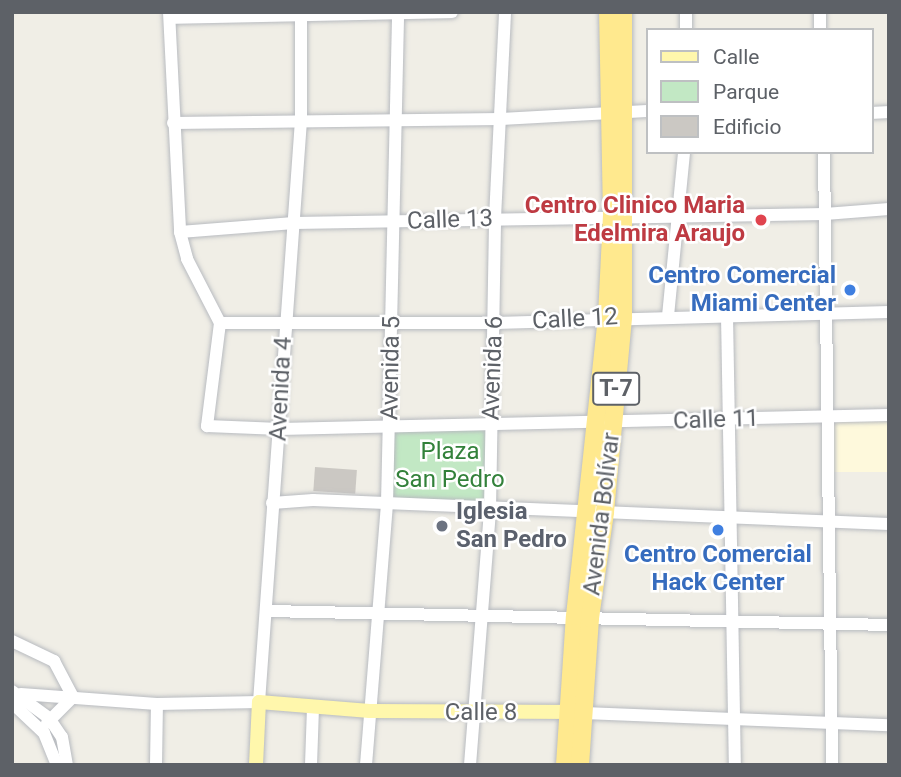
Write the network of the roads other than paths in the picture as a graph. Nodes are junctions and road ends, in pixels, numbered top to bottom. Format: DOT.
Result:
graph roads {
  1 [pos="452,12"];
  2 [pos="505,12"];
  3 [pos="608,12"];
  4 [pos="623,12"];
  5 [pos="301,13"];
  6 [pos="398,13"];
  7 [pos="170,15"];
  8 [pos="619,111"];
  9 [pos="646,111"];
  10 [pos="398,118"];
  11 [pos="501,119"];
  12 [pos="301,121"];
  13 [pos="173,123"];
  14 [pos="684,154"];
  15 [pos="824,154"];
  16 [pos="889,209"];
  17 [pos="825,214"];
  18 [pos="619,215"];
  19 [pos="678,217"];
  20 [pos="495,218"];
  21 [pos="394,222"];
  22 [pos="294,223"];
  23 [pos="180,232"];
  24 [pos="889,312"];
  25 [pos="727,314"];
  26 [pos="825,315"];
  27 [pos="668,316"];
  28 [pos="615,317"];
  29 [pos="285,320"];
  30 [pos="391,322"];
  31 [pos="220,323"];
  32 [pos="495,323"];
  33 [pos="889,415"];
  34 [pos="825,417"];
  35 [pos="728,421"];
  36 [pos="605,423"];
  37 [pos="390,424"];
  38 [pos="491,426"];
  39 [pos="280,429"];
  40 [pos="272,502"];
  41 [pos="387,503"];
  42 [pos="490,510"];
  43 [pos="597,511"];
  44 [pos="730,520"];
  45 [pos="828,523"];
  46 [pos="889,524"];
  47 [pos="268,611"];
  48 [pos="378,613"];
  49 [pos="484,615"];
  50 [pos="582,617"];
  51 [pos="733,623"];
  52 [pos="832,624"];
  53 [pos="889,625"];
  54 [pos="12,641"];
  55 [pos="15,696"];
  56 [pos="73,696"];
  57 [pos="259,702"];
  58 [pos="157,704"];
  59 [pos="313,709"];
  60 [pos="370,712"];
  61 [pos="576,712"];
  62 [pos="475,715"];
  63 [pos="49,718"];
  64 [pos="734,719"];
  65 [pos="831,723"];
  66 [pos="889,724"];
  67 [pos="44,733"];
  68 [pos="57,765"];
  69 [pos="67,765"];
  70 [pos="156,765"];
  71 [pos="256,765"];
  72 [pos="311,765"];
  73 [pos="366,765"];
  74 [pos="470,765"];
  75 [pos="565,765"];
  76 [pos="580,765"];
  77 [pos="735,765"];
  78 [pos="832,765"];
  1 -- 6 [label="street"];
  2 -- 11 [label="street, Avenida 6"];
  3 -- 8 [label="highway, Avenida Bolívar / T-7"];
  4 -- 8 [label="highway, Avenida Bolívar / T-7"];
  5 -- 6 [label="street"];
  5 -- 7 [label="street"];
  5 -- 12 [label="street, Avenida 4"];
  6 -- 10 [label="street, Avenida 5"];
  7 -- 13 [label="street"];
  8 -- 9 [label="street"];
  8 -- 11 [label="street"];
  8 -- 18 [label="highway, Avenida Bolívar / T-7"];
  10 -- 11 [label="street"];
  10 -- 12 [label="street"];
  10 -- 21 [label="street, Avenida 5"];
  11 -- 20 [label="street, Avenida 6"];
  12 -- 13 [label="street"];
  12 -- 22 [label="street, Avenida 4"];
  13 -- 23 [label="street"];
  14 -- 19 [label="street"];
  15 -- 17 [label="street"];
  16 -- 17 [label="street, Calle 13"];
  17 -- 19 [label="street, Calle 13"];
  17 -- 26 [label="street"];
  18 -- 19 [label="street, Calle 13"];
  18 -- 20 [label="street, Calle 13"];
  18 -- 28 [label="highway, Avenida Bolívar / T-7"];
  19 -- 27 [label="street"];
  20 -- 21 [label="street, Calle 13"];
  20 -- 32 [label="street, Avenida 6"];
  21 -- 22 [label="street, Calle 13"];
  21 -- 30 [label="street, Avenida 5"];
  22 -- 23 [label="street, Calle 13"];
  22 -- 29 [label="street, Avenida 4"];
  23 -- 31 [label="street"];
  24 -- 26 [label="street, Calle 12"];
  25 -- 26 [label="street, Calle 12"];
  25 -- 27 [label="street, Calle 12"];
  25 -- 35 [label="street"];
  26 -- 34 [label="street"];
  27 -- 28 [label="street, Calle 12"];
  28 -- 32 [label="street, Calle 12"];
  28 -- 36 [label="highway, Avenida Bolívar / T-7"];
  29 -- 30 [label="street, Calle 12"];
  29 -- 31 [label="street, Calle 12"];
  29 -- 39 [label="street, Avenida 4"];
  30 -- 32 [label="street, Calle 12"];
  30 -- 37 [label="street, Avenida 5"];
  31 -- 39 [label="street, Calle 11"];
  32 -- 38 [label="street, Avenida 6"];
  33 -- 34 [label="street, Calle 11"];
  34 -- 35 [label="street, Calle 11"];
  34 -- 45 [label="street"];
  35 -- 36 [label="street, Calle 11"];
  35 -- 44 [label="street"];
  36 -- 38 [label="street, Calle 11"];
  36 -- 43 [label="highway, Avenida Bolívar / T-7"];
  37 -- 38 [label="street, Calle 11"];
  37 -- 39 [label="street, Calle 11"];
  37 -- 41 [label="street, Avenida 5"];
  38 -- 42 [label="street, Avenida 6"];
  39 -- 40 [label="street, Avenida 4"];
  40 -- 41 [label="street"];
  40 -- 47 [label="street, Avenida 4"];
  41 -- 42 [label="street"];
  41 -- 48 [label="street, Avenida 5"];
  42 -- 43 [label="street"];
  42 -- 49 [label="street, Avenida 6"];
  43 -- 44 [label="street"];
  43 -- 50 [label="highway, Avenida Bolívar / T-7"];
  44 -- 45 [label="street"];
  44 -- 51 [label="street"];
  45 -- 46 [label="street"];
  45 -- 52 [label="street"];
  47 -- 48 [label="street"];
  47 -- 57 [label="street, Avenida 4"];
  48 -- 49 [label="street"];
  48 -- 60 [label="street, Avenida 5"];
  49 -- 50 [label="street"];
  49 -- 62 [label="street, Avenida 6"];
  50 -- 51 [label="street"];
  50 -- 61 [label="highway, Avenida Bolívar / T-7"];
  51 -- 52 [label="street"];
  51 -- 64 [label="street"];
  52 -- 53 [label="street"];
  52 -- 65 [label="street"];
  54 -- 56 [label="street"];
  55 -- 56 [label="street, Calle 8"];
  55 -- 63 [label="street"];
  55 -- 67 [label="street"];
  56 -- 58 [label="street, Calle 8"];
  56 -- 63 [label="street"];
  57 -- 58 [label="street, Calle 8"];
  57 -- 59 [label="main road, Calle 8"];
  57 -- 71 [label="main road, Avenida 4"];
  58 -- 70 [label="street"];
  59 -- 60 [label="main road, Calle 8"];
  59 -- 72 [label="street"];
  60 -- 62 [label="main road, Calle 8"];
  60 -- 73 [label="street, Avenida 5"];
  61 -- 62 [label="main road, Calle 8"];
  61 -- 64 [label="street, Calle 8"];
  61 -- 75 [label="highway, Avenida Bolívar / T-7"];
  61 -- 76 [label="highway, Avenida Bolívar / T-7"];
  62 -- 74 [label="street, Avenida 6"];
  63 -- 67 [label="street"];
  63 -- 69 [label="street"];
  64 -- 65 [label="street, Calle 8"];
  64 -- 77 [label="street"];
  65 -- 66 [label="street, Calle 8"];
  65 -- 78 [label="street"];
  67 -- 68 [label="street"];
}
